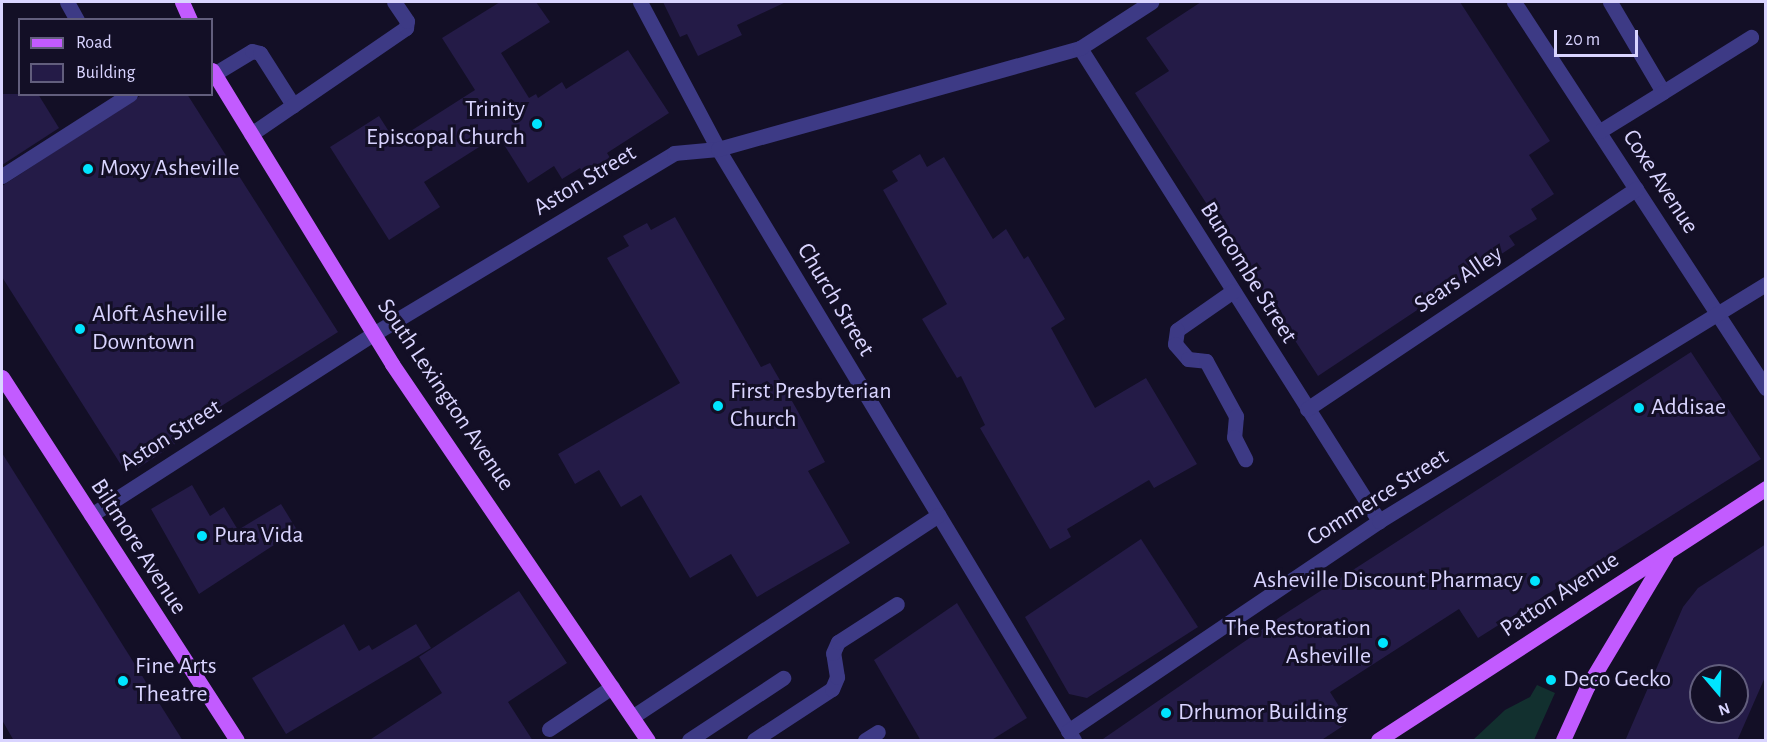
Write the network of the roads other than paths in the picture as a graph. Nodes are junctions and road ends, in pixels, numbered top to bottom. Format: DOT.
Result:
graph roads {
  1 [pos="67,2"];
  2 [pos="182,2"];
  3 [pos="394,2"];
  4 [pos="640,2"];
  5 [pos="1151,2"];
  6 [pos="1514,2"];
  7 [pos="1610,2"];
  8 [pos="76,18"];
  9 [pos="188,18"];
  10 [pos="1751,37"];
  11 [pos="1080,48"];
  12 [pos="213,72"];
  13 [pos="1663,92"];
  14 [pos="127,96"];
  15 [pos="293,105"];
  16 [pos="1600,131"];
  17 [pos="251,134"];
  18 [pos="718,149"];
  19 [pos="2,176"];
  20 [pos="1636,189"];
  21 [pos="1766,284"];
  22 [pos="1233,291"];
  23 [pos="1720,314"];
  24 [pos="375,333"];
  25 [pos="2,380"];
  26 [pos="1766,388"];
  27 [pos="1307,410"];
  28 [pos="1245,459"];
  29 [pos="1766,488"];
  30 [pos="938,514"];
  31 [pos="91,515"];
  32 [pos="1379,521"];
  33 [pos="1668,552"];
  34 [pos="897,604"];
  35 [pos="783,678"];
  36 [pos="612,687"];
  37 [pos="632,717"];
  38 [pos="549,729"];
  39 [pos="878,732"];
  40 [pos="1071,736"];
  41 [pos="232,739"];
  42 [pos="648,741"];
  43 [pos="688,741"];
  44 [pos="754,741"];
  45 [pos="865,741"];
  46 [pos="1378,741"];
  47 [pos="1563,741"];
  1 -- 8 [label="street"];
  2 -- 9 [label="main road"];
  3 -- 15 [label="street"];
  4 -- 18 [label="street, Church Street"];
  5 -- 11 [label="street, Aston Street"];
  6 -- 16 [label="street, Coxe Avenue"];
  7 -- 13 [label="street"];
  10 -- 13 [label="street"];
  11 -- 18 [label="street, Aston Street"];
  11 -- 22 [label="street, Buncombe Street"];
  12 -- 15 [label="street"];
  12 -- 17 [label="main road, South Lexington Avenue"];
  13 -- 16 [label="street"];
  14 -- 19 [label="street"];
  15 -- 17 [label="street"];
  16 -- 20 [label="street, Coxe Avenue"];
  17 -- 24 [label="main road, South Lexington Avenue"];
  18 -- 24 [label="street, Aston Street"];
  18 -- 30 [label="street, Church Street"];
  20 -- 23 [label="street, Coxe Avenue"];
  20 -- 27 [label="street, Sears Alley"];
  21 -- 23 [label="street, Commerce Street"];
  22 -- 27 [label="street, Buncombe Street"];
  22 -- 28 [label="street"];
  23 -- 26 [label="street, Coxe Avenue"];
  23 -- 32 [label="street, Commerce Street"];
  24 -- 31 [label="street, Aston Street"];
  24 -- 36 [label="main road, South Lexington Avenue"];
  25 -- 31 [label="main road, Biltmore Avenue"];
  27 -- 32 [label="street, Buncombe Street"];
  29 -- 33 [label="main road, Patton Avenue"];
  30 -- 37 [label="street"];
  30 -- 40 [label="street, Church Street"];
  31 -- 41 [label="main road, Biltmore Avenue"];
  32 -- 40 [label="street, Commerce Street"];
  33 -- 46 [label="main road, Patton Avenue"];
  33 -- 47 [label="main road"];
  34 -- 44 [label="street"];
  35 -- 43 [label="street"];
  36 -- 37 [label="main road, South Lexington Avenue"];
  36 -- 38 [label="street"];
  37 -- 42 [label="main road, South Lexington Avenue"];
  39 -- 45 [label="street"];
}
